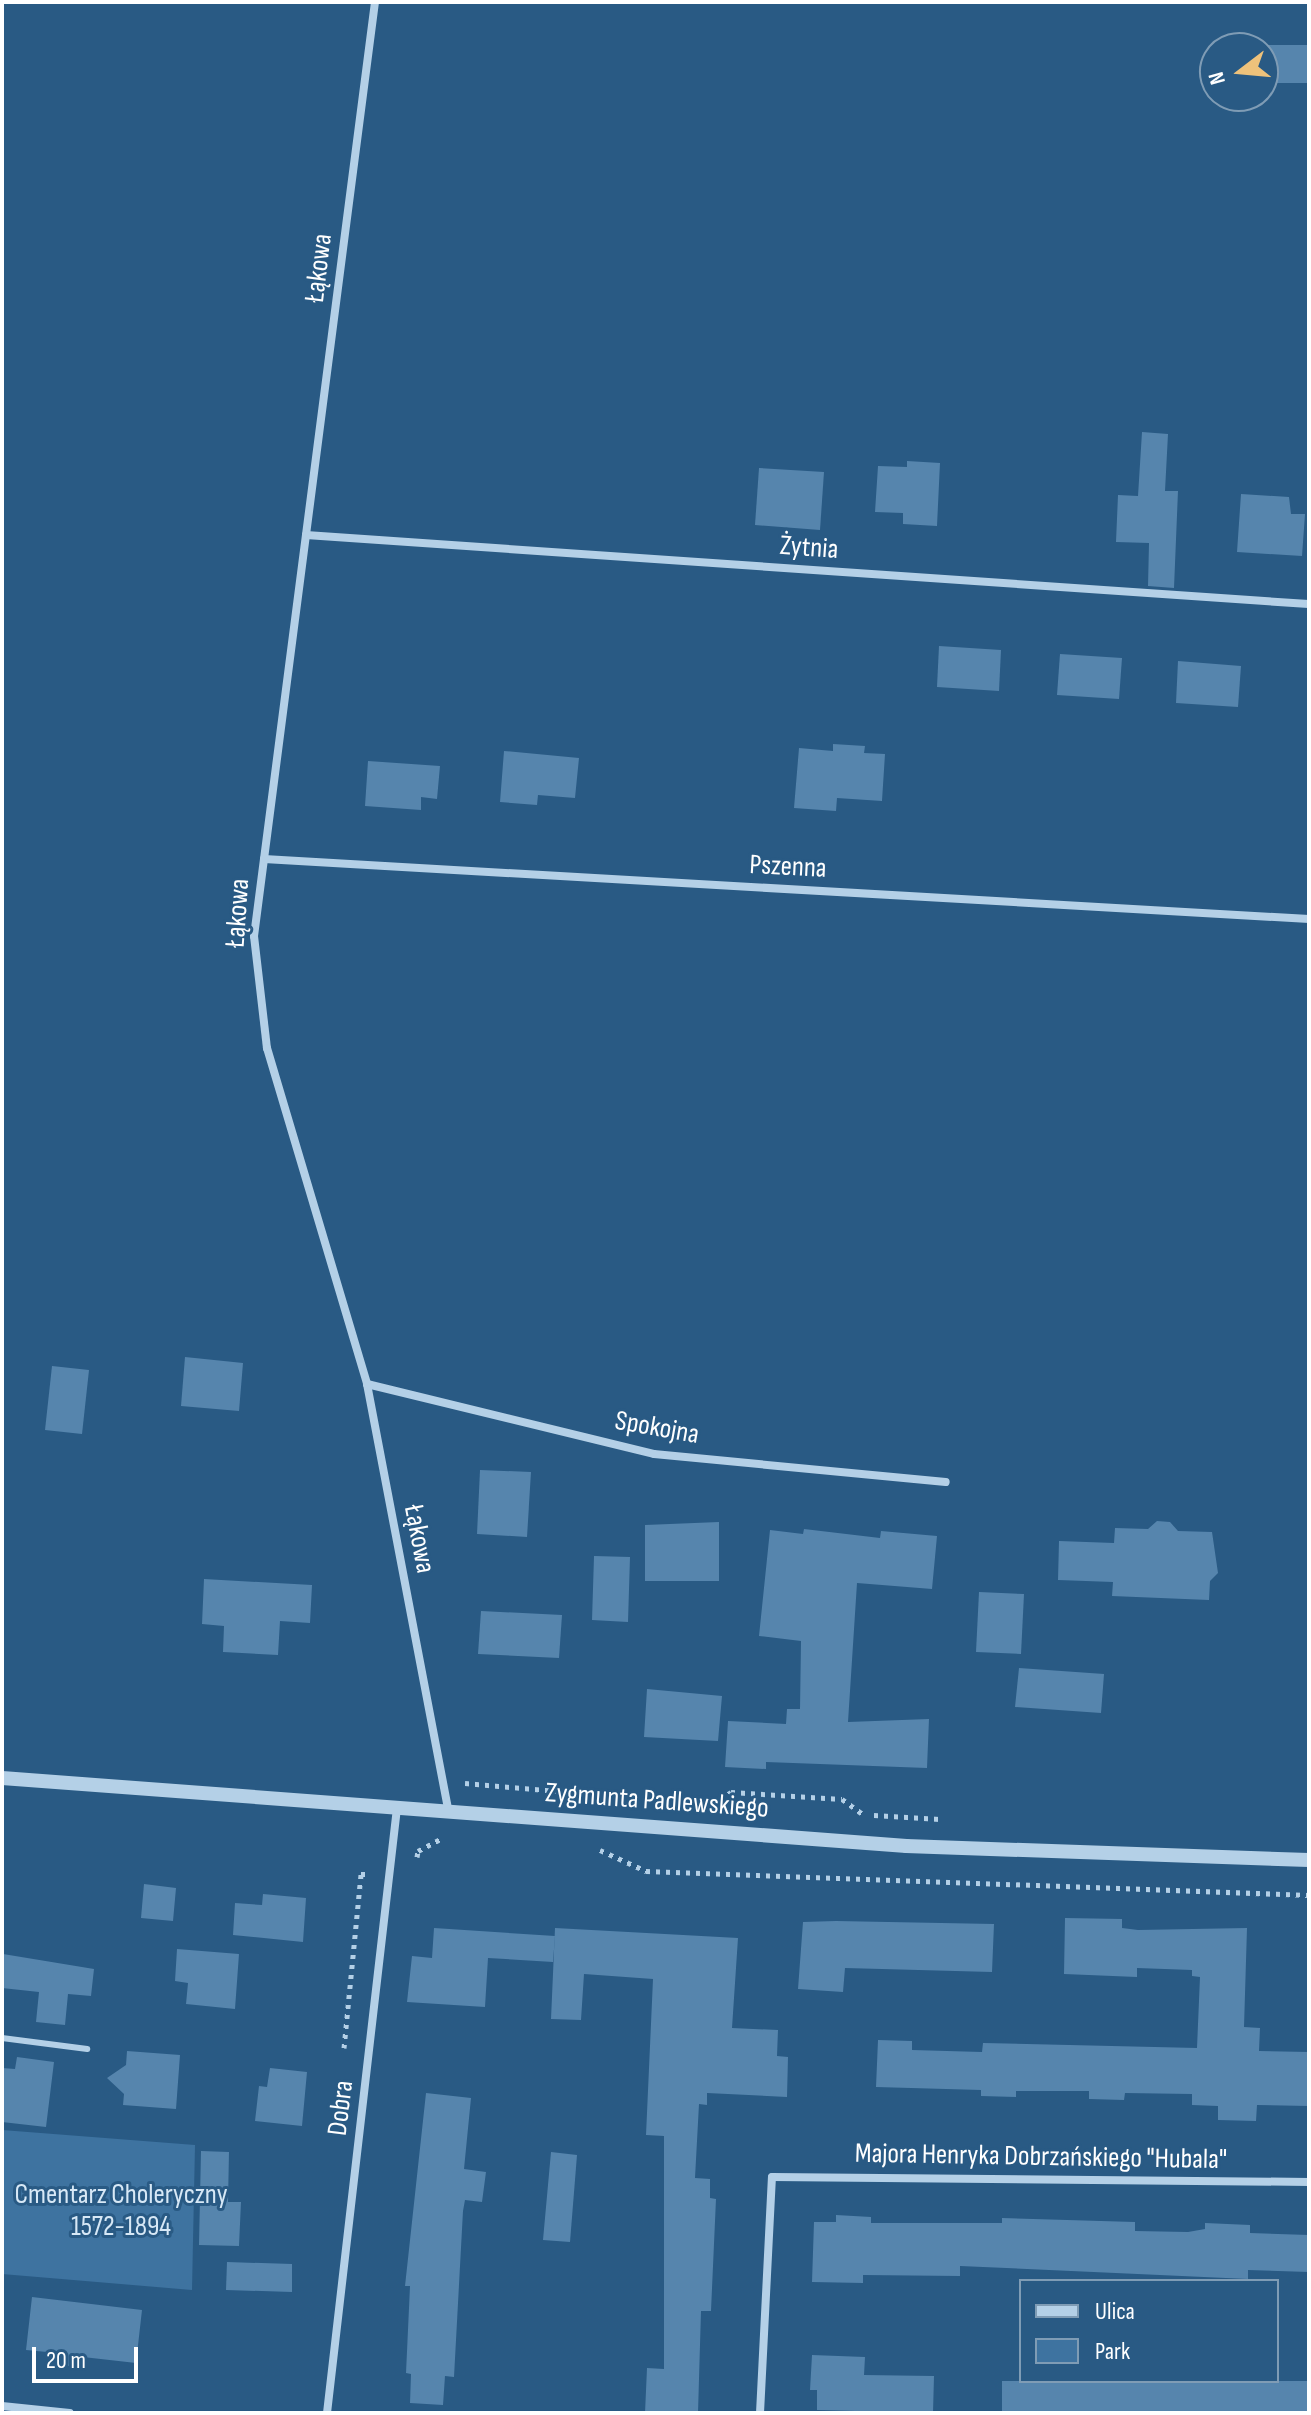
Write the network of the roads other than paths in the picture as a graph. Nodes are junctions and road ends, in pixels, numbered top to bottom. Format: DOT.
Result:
graph roads {
  1 [pos="375,2"];
  2 [pos="306,535"];
  3 [pos="1309,604"];
  4 [pos="264,859"];
  5 [pos="1309,919"];
  6 [pos="367,1384"];
  7 [pos="946,1482"];
  8 [pos="2,1778"];
  9 [pos="397,1808"];
  10 [pos="448,1810"];
  11 [pos="1309,1860"];
  12 [pos="2,2038"];
  13 [pos="87,2049"];
  14 [pos="1309,2182"];
  15 [pos="2,2406"];
  16 [pos="70,2413"];
  17 [pos="327,2413"];
  18 [pos="760,2413"];
  1 -- 2 [label="street, Łąkowa"];
  2 -- 3 [label="street, Żytnia"];
  2 -- 4 [label="street, Łąkowa"];
  4 -- 5 [label="street, Pszenna"];
  4 -- 6 [label="street, Łąkowa"];
  6 -- 7 [label="street, Spokojna"];
  6 -- 10 [label="street, Łąkowa"];
  8 -- 9 [label="street, Zygmunta Padlewskiego"];
  9 -- 10 [label="street, Zygmunta Padlewskiego"];
  9 -- 17 [label="street, Dobra"];
  10 -- 11 [label="street, Zygmunta Padlewskiego"];
  12 -- 13 [label="lane"];
  14 -- 18 [label="street, Majora Henryka Dobrzańskiego \"Hubala\""];
  15 -- 16 [label="street"];
}
